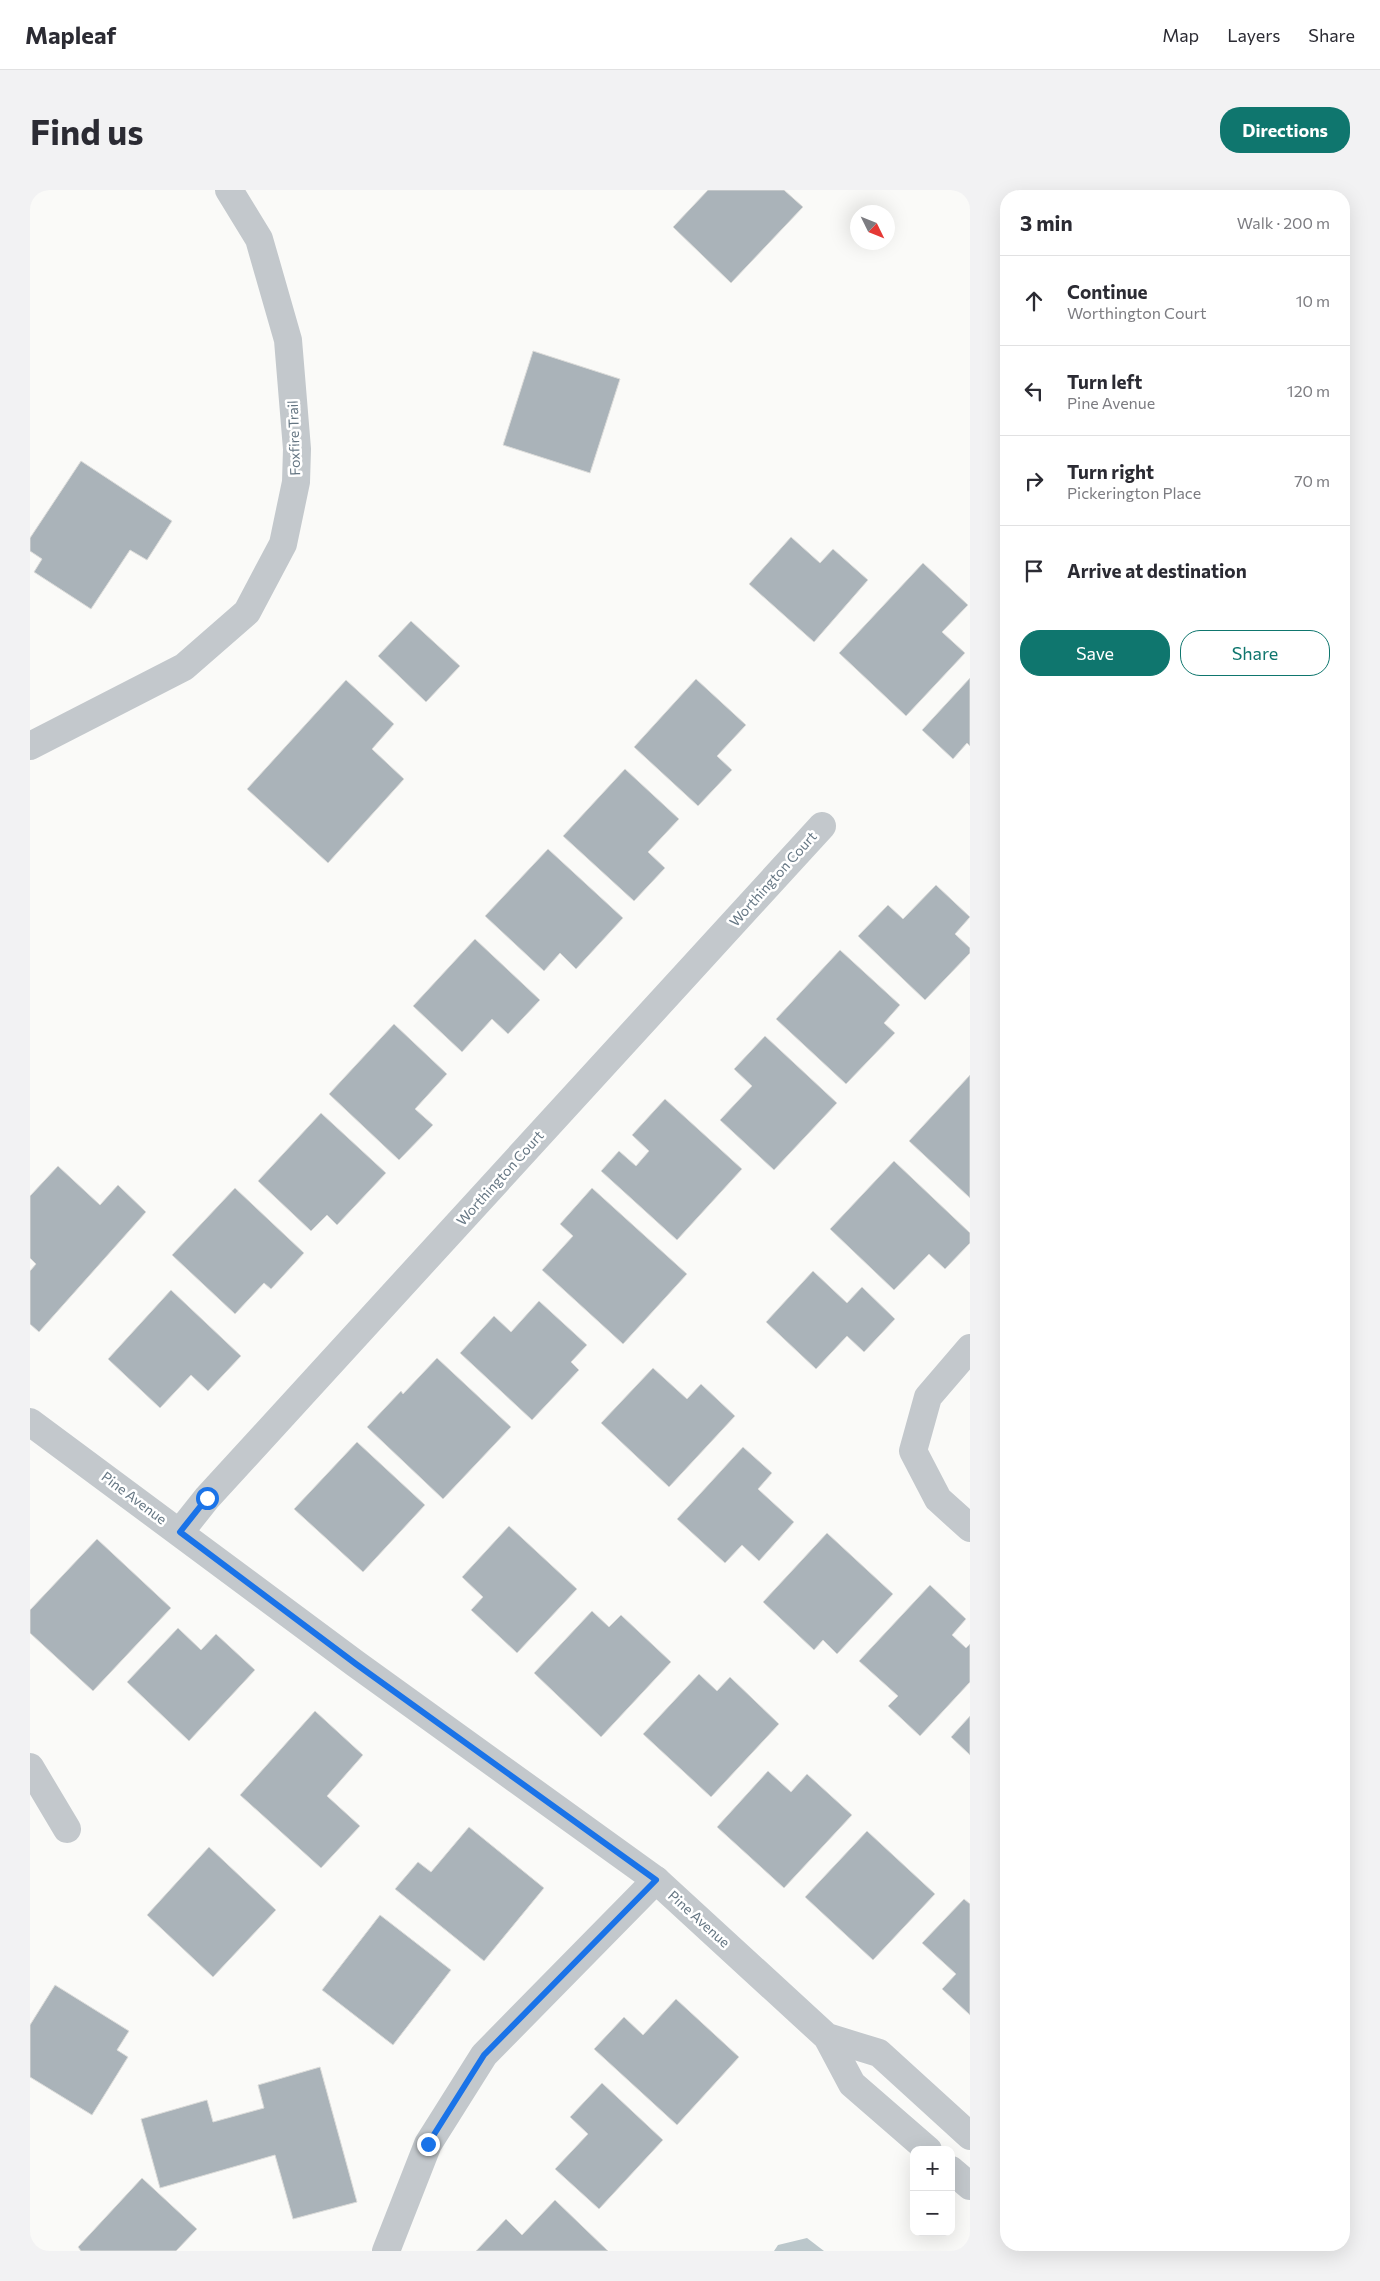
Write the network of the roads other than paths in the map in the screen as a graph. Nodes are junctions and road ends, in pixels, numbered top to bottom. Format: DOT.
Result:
graph roads {
  1 [pos="229,190"];
  2 [pos="30,746"];
  3 [pos="822,826"];
  4 [pos="970,1348"];
  5 [pos="30,1422"];
  6 [pos="970,1528"];
  7 [pos="180,1532"];
  8 [pos="30,1767"];
  9 [pos="67,1828"];
  10 [pos="656,1880"];
  11 [pos="827,2037"];
  12 [pos="970,2136"];
  13 [pos="923,2146"];
  14 [pos="955,2173"];
  15 [pos="970,2186"];
  16 [pos="386,2251"];
  1 -- 2 [label="street, Foxfire Trail"];
  3 -- 7 [label="street, Worthington Court"];
  4 -- 6 [label="street"];
  5 -- 7 [label="street, Pine Avenue"];
  7 -- 10 [label="street, Pine Avenue"];
  8 -- 9 [label="street"];
  10 -- 11 [label="street, Pine Avenue"];
  10 -- 16 [label="street"];
  11 -- 12 [label="street, Pine Avenue"];
  11 -- 13 [label="street, Pine Avenue"];
  14 -- 15 [label="street"];
}
